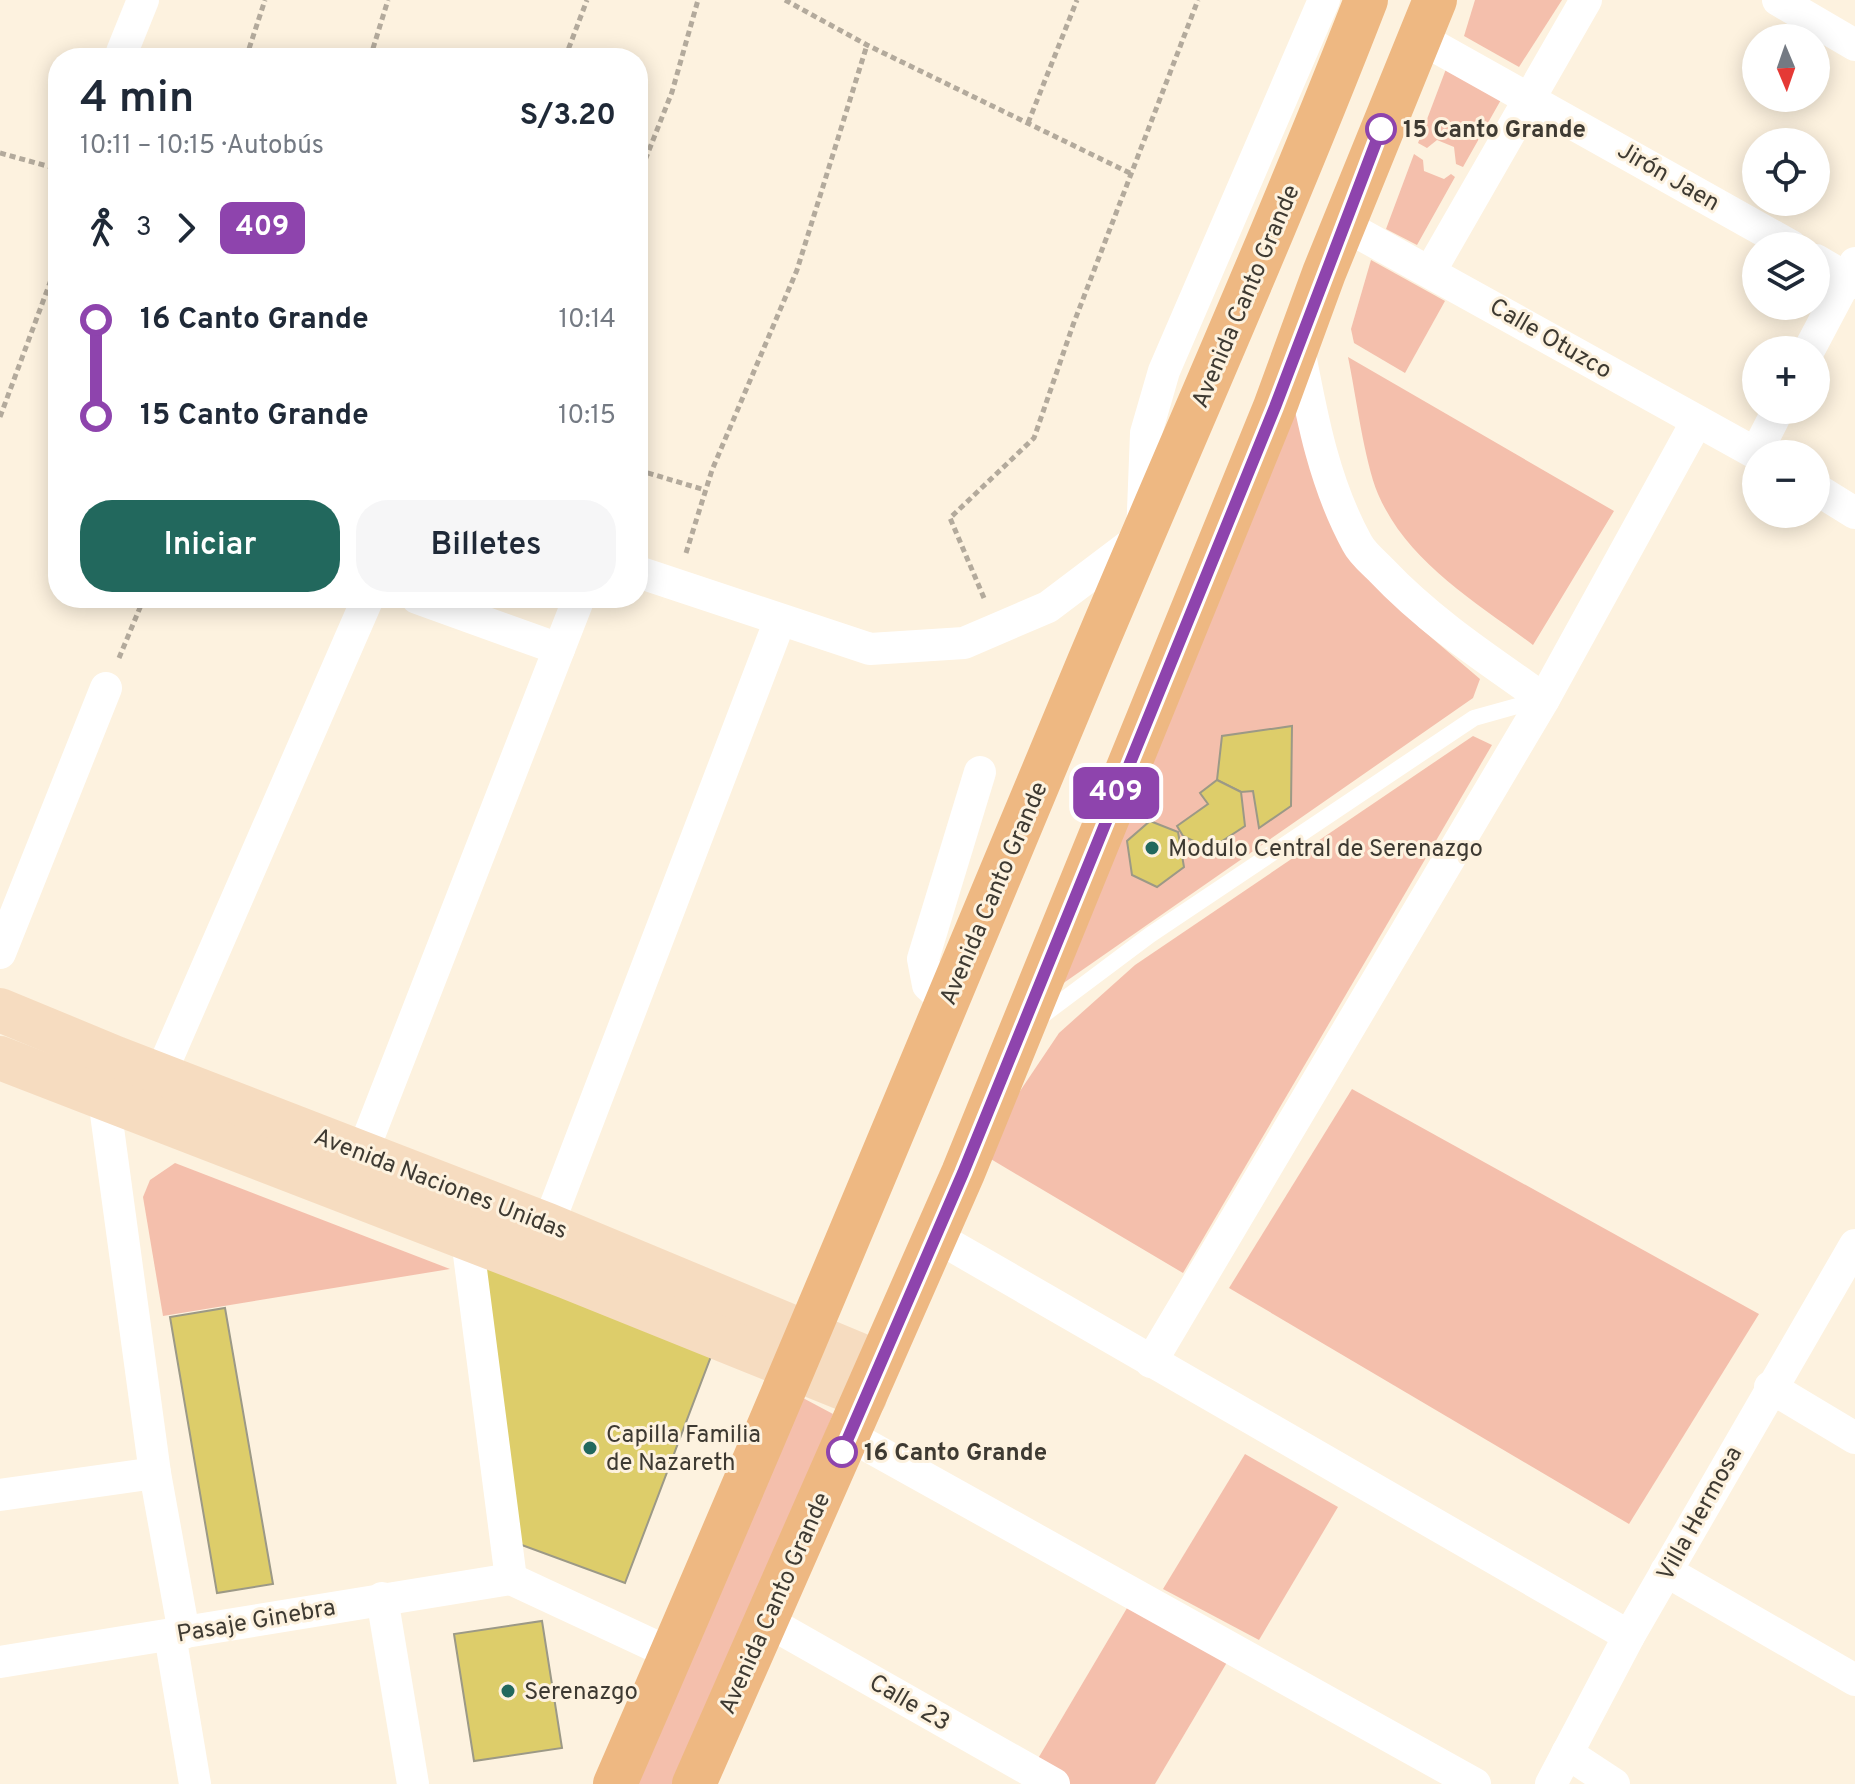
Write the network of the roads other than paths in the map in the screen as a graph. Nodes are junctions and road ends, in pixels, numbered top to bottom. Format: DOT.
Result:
graph roads {
  1 [pos="143,0"];
  2 [pos="1324,0"];
  3 [pos="1366,0"];
  4 [pos="1586,0"];
  5 [pos="1778,0"];
  6 [pos="1427,19"];
  7 [pos="1855,45"];
  8 [pos="124,48"];
  9 [pos="1531,97"];
  10 [pos="1344,225"];
  11 [pos="1767,232"];
  12 [pos="1830,266"];
  13 [pos="1431,270"];
  14 [pos="1852,275"];
  15 [pos="1817,336"];
  16 [pos="1297,342"];
  17 [pos="1697,421"];
  18 [pos="1742,446"];
  19 [pos="1830,498"];
  20 [pos="1855,513"];
  21 [pos="1142,536"];
  22 [pos="648,575"];
  23 [pos="364,608"];
  24 [pos="445,608"];
  25 [pos="575,608"];
  26 [pos="780,620"];
  27 [pos="559,649"];
  28 [pos="106,688"];
  29 [pos="1544,699"];
  30 [pos="980,772"];
  31 [pos="0,953"];
  32 [pos="947,1002"];
  33 [pos="0,1010"];
  34 [pos="1021,1025"];
  35 [pos="0,1058"];
  36 [pos="160,1075"];
  37 [pos="110,1079"];
  38 [pos="363,1151"];
  39 [pos="548,1225"];
  40 [pos="935,1236"];
  41 [pos="467,1239"];
  42 [pos="1855,1245"];
  43 [pos="802,1352"];
  44 [pos="1151,1362"];
  45 [pos="1770,1387"];
  46 [pos="865,1399"];
  47 [pos="1855,1438"];
  48 [pos="155,1473"];
  49 [pos="0,1495"];
  50 [pos="1666,1571"];
  51 [pos="511,1579"];
  52 [pos="382,1598"];
  53 [pos="765,1620"];
  54 [pos="177,1634"];
  55 [pos="1629,1636"];
  56 [pos="672,1654"];
  57 [pos="0,1662"];
  58 [pos="1855,1680"];
  59 [pos="1567,1753"];
  60 [pos="195,1784"];
  61 [pos="413,1784"];
  62 [pos="615,1784"];
  63 [pos="694,1784"];
  64 [pos="1054,1784"];
  65 [pos="1475,1784"];
  66 [pos="1551,1784"];
  67 [pos="1614,1784"];
  1 -- 8 [label="street"];
  2 -- 21 [label="street"];
  3 -- 21 [label="main road, Avenida Canto Grande"];
  4 -- 9 [label="street"];
  5 -- 7 [label="street"];
  6 -- 9 [label="street, Jirón Jaen"];
  6 -- 10 [label="main road, Avenida Canto Grande"];
  9 -- 11 [label="street, Jirón Jaen"];
  9 -- 13 [label="street"];
  10 -- 13 [label="street, Calle Otuzco"];
  10 -- 16 [label="main road, Avenida Canto Grande"];
  12 -- 14 [label="street"];
  13 -- 17 [label="street, Calle Otuzco"];
  14 -- 15 [label="street"];
  16 -- 29 [label="street"];
  16 -- 34 [label="main road, Avenida Canto Grande"];
  17 -- 18 [label="street, Calle Otuzco"];
  17 -- 29 [label="street"];
  19 -- 20 [label="street"];
  21 -- 26 [label="street"];
  21 -- 32 [label="main road, Avenida Canto Grande"];
  22 -- 26 [label="street"];
  23 -- 36 [label="street"];
  24 -- 27 [label="street"];
  25 -- 27 [label="street"];
  26 -- 39 [label="street"];
  27 -- 38 [label="street"];
  28 -- 31 [label="street"];
  29 -- 34 [label="lane"];
  29 -- 44 [label="street"];
  30 -- 32 [label="street"];
  32 -- 43 [label="main road, Avenida Canto Grande"];
  33 -- 37 [label="street, Avenida Naciones Unidas"];
  34 -- 40 [label="main road, Avenida Canto Grande"];
  35 -- 37 [label="street, Avenida Naciones Unidas"];
  36 -- 37 [label="street, Avenida Naciones Unidas"];
  36 -- 38 [label="street, Avenida Naciones Unidas"];
  37 -- 41 [label="street, Avenida Naciones Unidas"];
  37 -- 48 [label="street"];
  38 -- 39 [label="street, Avenida Naciones Unidas"];
  39 -- 43 [label="street, Avenida Naciones Unidas"];
  40 -- 44 [label="street"];
  40 -- 46 [label="main road, Avenida Canto Grande"];
  41 -- 43 [label="street, Avenida Naciones Unidas"];
  41 -- 51 [label="street"];
  42 -- 45 [label="street, Villa Hermosa"];
  43 -- 46 [label="street, Avenida Naciones Unidas"];
  43 -- 56 [label="main road, Avenida Canto Grande"];
  44 -- 55 [label="street"];
  45 -- 47 [label="street"];
  45 -- 50 [label="street, Villa Hermosa"];
  46 -- 53 [label="main road, Avenida Canto Grande"];
  46 -- 65 [label="street"];
  48 -- 49 [label="street"];
  48 -- 54 [label="street"];
  50 -- 55 [label="street, Villa Hermosa"];
  50 -- 58 [label="street"];
  51 -- 52 [label="street, Pasaje Ginebra"];
  51 -- 56 [label="street"];
  52 -- 54 [label="street, Pasaje Ginebra"];
  52 -- 61 [label="street"];
  53 -- 63 [label="main road, Avenida Canto Grande"];
  53 -- 64 [label="street, Calle 23"];
  54 -- 57 [label="street, Pasaje Ginebra"];
  54 -- 60 [label="street"];
  55 -- 59 [label="street, Villa Hermosa"];
  56 -- 62 [label="main road, Avenida Canto Grande"];
  59 -- 66 [label="street, Villa Hermosa"];
  59 -- 67 [label="street"];
}
